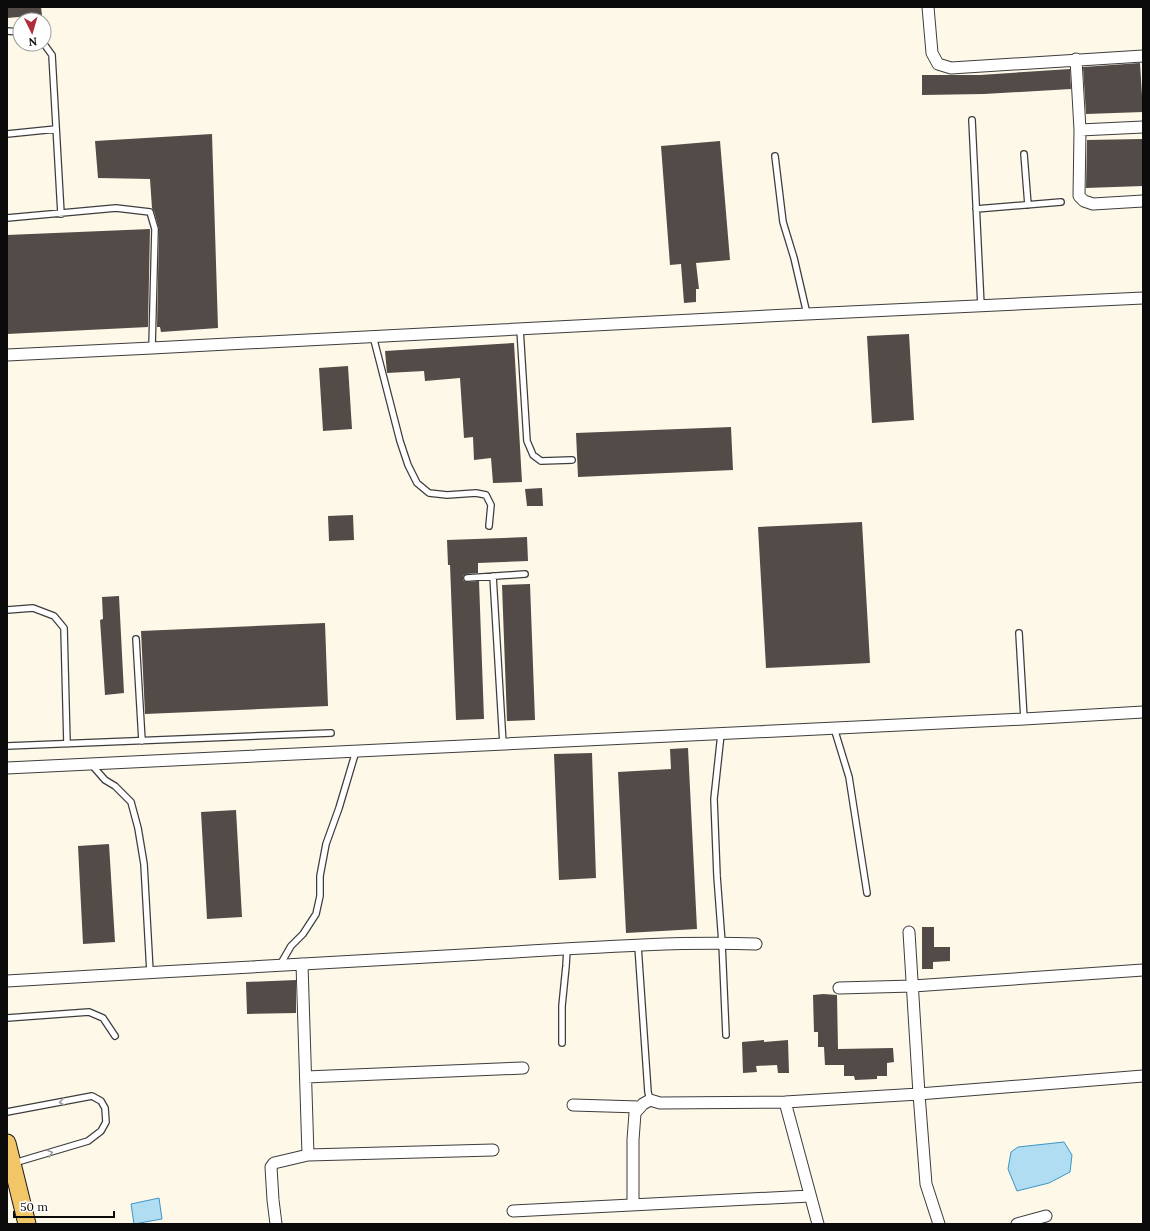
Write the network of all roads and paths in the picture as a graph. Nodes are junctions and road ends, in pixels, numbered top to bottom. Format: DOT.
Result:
graph roads {
  1 [pos="928,7"];
  2 [pos="50,52"];
  3 [pos="1143,56"];
  4 [pos="1076,59"];
  5 [pos="972,120"];
  6 [pos="1143,128"];
  7 [pos="56,129"];
  8 [pos="1080,130"];
  9 [pos="7,134"];
  10 [pos="1024,154"];
  11 [pos="775,156"];
  12 [pos="1061,202"];
  13 [pos="1143,202"];
  14 [pos="1028,205"];
  15 [pos="976,209"];
  16 [pos="61,214"];
  17 [pos="7,218"];
  18 [pos="1143,298"];
  19 [pos="981,306"];
  20 [pos="807,314"];
  21 [pos="520,329"];
  22 [pos="373,336"];
  23 [pos="152,348"];
  24 [pos="7,355"];
  25 [pos="572,460"];
  26 [pos="489,526"];
  27 [pos="525,574"];
  28 [pos="493,576"];
  29 [pos="467,578"];
  30 [pos="7,610"];
  31 [pos="1019,633"];
  32 [pos="136,639"];
  33 [pos="1143,712"];
  34 [pos="1024,719"];
  35 [pos="834,728"];
  36 [pos="331,733"];
  37 [pos="721,734"];
  38 [pos="142,741"];
  39 [pos="67,744"];
  40 [pos="503,744"];
  41 [pos="7,746"];
  42 [pos="356,751"];
  43 [pos="90,764"];
  44 [pos="7,768"];
  45 [pos="867,892"];
  46 [pos="909,932"];
  47 [pos="722,943"];
  48 [pos="756,944"];
  49 [pos="638,946"];
  50 [pos="567,949"];
  51 [pos="302,964"];
  52 [pos="280,965"];
  53 [pos="1143,970"];
  54 [pos="150,972"];
  55 [pos="7,981"];
  56 [pos="913,986"];
  57 [pos="839,988"];
  58 [pos="7,1018"];
  59 [pos="726,1035"];
  60 [pos="115,1036"];
  61 [pos="562,1043"];
  62 [pos="523,1068"];
  63 [pos="1143,1076"];
  64 [pos="306,1077"];
  65 [pos="919,1094"];
  66 [pos="650,1100"];
  67 [pos="785,1102"];
  68 [pos="573,1105"];
  69 [pos="640,1107"];
  70 [pos="7,1112"];
  71 [pos="7,1143"];
  72 [pos="493,1150"];
  73 [pos="308,1155"];
  74 [pos="12,1164"];
  75 [pos="810,1196"];
  76 [pos="633,1205"];
  77 [pos="513,1211"];
  78 [pos="1046,1216"];
  79 [pos="27,1224"];
  80 [pos="276,1224"];
  81 [pos="818,1224"];
  82 [pos="939,1224"];
  83 [pos="1017,1224"];
  1 -- 4 [label="street"];
  2 -- 7 [label="lane"];
  3 -- 4 [label="street"];
  4 -- 8 [label="street"];
  5 -- 15 [label="lane"];
  6 -- 8 [label="street"];
  7 -- 9 [label="lane"];
  7 -- 16 [label="lane"];
  8 -- 13 [label="street"];
  10 -- 14 [label="lane"];
  11 -- 20 [label="lane"];
  12 -- 14 [label="lane"];
  14 -- 15 [label="lane"];
  15 -- 19 [label="lane"];
  16 -- 17 [label="lane"];
  16 -- 23 [label="lane"];
  18 -- 19 [label="street"];
  19 -- 20 [label="street"];
  20 -- 21 [label="street"];
  21 -- 22 [label="street"];
  21 -- 25 [label="lane"];
  22 -- 23 [label="street"];
  22 -- 26 [label="lane"];
  23 -- 24 [label="street"];
  27 -- 28 [label="lane"];
  28 -- 29 [label="lane"];
  28 -- 40 [label="lane"];
  30 -- 39 [label="lane"];
  31 -- 34 [label="lane"];
  32 -- 38 [label="lane"];
  33 -- 34 [label="street"];
  34 -- 35 [label="street"];
  35 -- 37 [label="street"];
  35 -- 45 [label="lane"];
  36 -- 38 [label="lane"];
  37 -- 40 [label="street"];
  37 -- 47 [label="lane"];
  38 -- 39 [label="lane"];
  39 -- 41 [label="lane"];
  40 -- 42 [label="street"];
  42 -- 43 [label="street"];
  42 -- 52 [label="lane"];
  43 -- 44 [label="street"];
  43 -- 54 [label="lane"];
  46 -- 56 [label="street"];
  47 -- 48 [label="street"];
  47 -- 49 [label="street"];
  47 -- 59 [label="lane"];
  49 -- 50 [label="street"];
  49 -- 66 [label="lane"];
  50 -- 51 [label="street"];
  50 -- 61 [label="lane"];
  51 -- 52 [label="street"];
  51 -- 64 [label="street"];
  52 -- 54 [label="street"];
  53 -- 56 [label="street"];
  54 -- 55 [label="street"];
  56 -- 57 [label="street"];
  56 -- 65 [label="street"];
  58 -- 60 [label="lane"];
  62 -- 64 [label="street"];
  63 -- 65 [label="street"];
  64 -- 73 [label="street"];
  65 -- 67 [label="street"];
  65 -- 82 [label="street"];
  66 -- 67 [label="street"];
  66 -- 69 [label="street"];
  67 -- 75 [label="street"];
  68 -- 69 [label="street"];
  69 -- 76 [label="street"];
  74 -- 70 [label="lane, one-way"];
  71 -- 74 [label="main road"];
  72 -- 73 [label="street"];
  73 -- 80 [label="street"];
  74 -- 79 [label="main road"];
  75 -- 76 [label="street"];
  75 -- 81 [label="street"];
  76 -- 77 [label="street"];
  78 -- 83 [label="street"];
}
